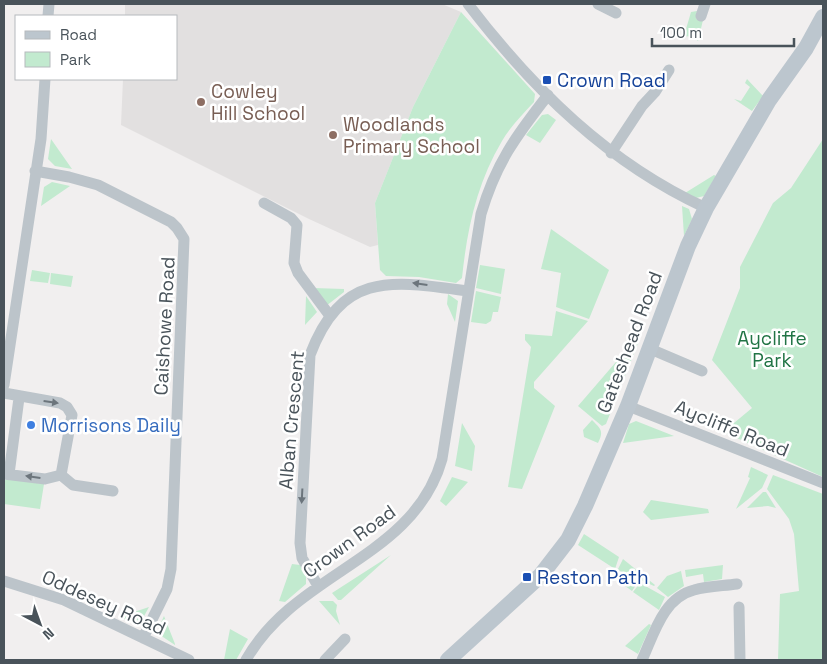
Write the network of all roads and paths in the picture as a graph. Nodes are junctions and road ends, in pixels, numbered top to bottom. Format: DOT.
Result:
graph roads {
  1 [pos="468,4"];
  2 [pos="598,4"];
  3 [pos="705,4"];
  4 [pos="616,13"];
  5 [pos="702,16"];
  6 [pos="823,16"];
  7 [pos="670,70"];
  8 [pos="45,80"];
  9 [pos="548,95"];
  10 [pos="611,153"];
  11 [pos="35,171"];
  12 [pos="264,203"];
  13 [pos="706,208"];
  14 [pos="468,291"];
  15 [pos="330,316"];
  16 [pos="648,348"];
  17 [pos="702,371"];
  18 [pos="4,384"];
  19 [pos="4,393"];
  20 [pos="19,398"];
  21 [pos="628,406"];
  22 [pos="6,474"];
  23 [pos="61,475"];
  24 [pos="823,483"];
  25 [pos="113,492"];
  26 [pos="4,581"];
  27 [pos="737,584"];
  28 [pos="318,586"];
  29 [pos="739,607"];
  30 [pos="144,638"];
  31 [pos="345,639"];
  32 [pos="189,660"];
  33 [pos="246,660"];
  34 [pos="325,660"];
  35 [pos="448,660"];
  36 [pos="642,660"];
  37 [pos="740,660"];
  1 -- 9 [label="street"];
  2 -- 4 [label="street"];
  3 -- 5 [label="street"];
  6 -- 13 [label="street, Gateshead Road"];
  7 -- 10 [label="street"];
  8 -- 11 [label="street"];
  9 -- 10 [label="street"];
  9 -- 14 [label="street, Crown Road"];
  10 -- 13 [label="street"];
  11 -- 18 [label="street"];
  11 -- 30 [label="street, Caishowe Road"];
  12 -- 15 [label="street"];
  13 -- 16 [label="street, Gateshead Road"];
  14 -- 15 [label="street, Alban Crescent, one-way"];
  14 -- 28 [label="street, Crown Road"];
  15 -- 28 [label="street, Alban Crescent, one-way"];
  16 -- 17 [label="street"];
  16 -- 21 [label="street, Gateshead Road"];
  19 -- 20 [label="street"];
  20 -- 22 [label="street"];
  20 -- 23 [label="street, one-way"];
  21 -- 24 [label="street, Aycliffe Road"];
  21 -- 35 [label="street, Gateshead Road"];
  23 -- 22 [label="street, one-way"];
  23 -- 25 [label="street"];
  26 -- 30 [label="street, Oddesey Road"];
  27 -- 36 [label="street"];
  28 -- 33 [label="street, Crown Road"];
  29 -- 37 [label="street"];
  30 -- 32 [label="street, Oddesey Road"];
  31 -- 34 [label="street"];
}
